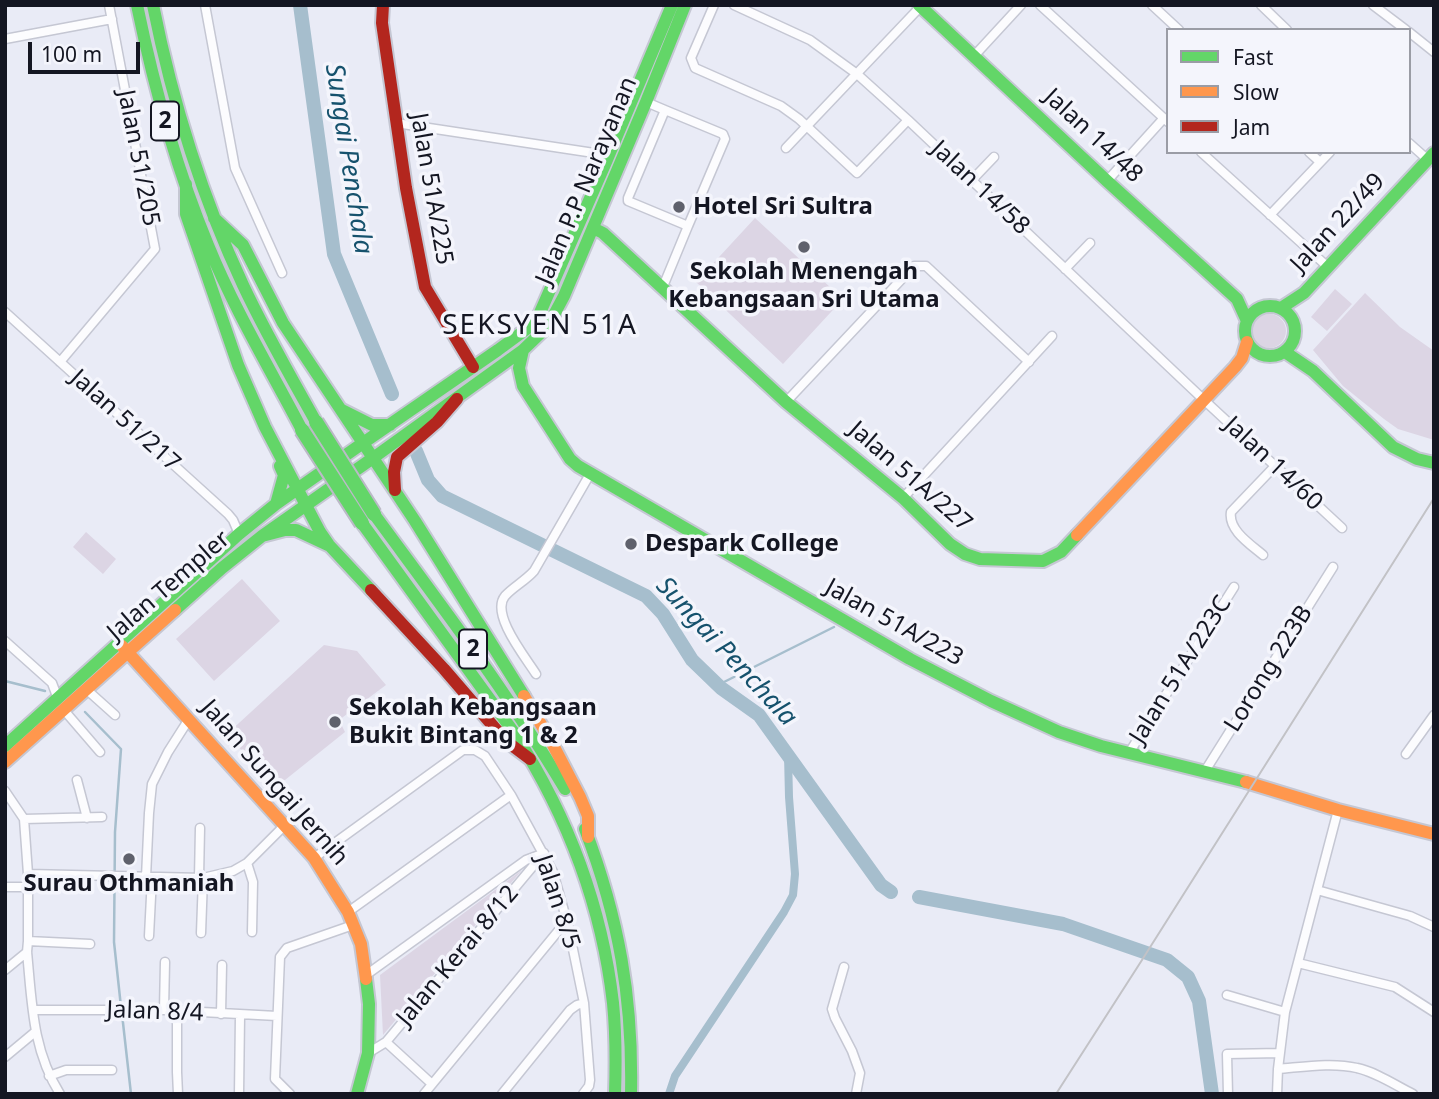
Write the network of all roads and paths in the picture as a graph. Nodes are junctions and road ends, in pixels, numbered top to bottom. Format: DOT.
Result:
graph roads {
  1 [pos="109,5"];
  2 [pos="137,5"];
  3 [pos="153,5"];
  4 [pos="205,5"];
  5 [pos="383,5"];
  6 [pos="672,5"];
  7 [pos="685,5"];
  8 [pos="714,5"];
  9 [pos="734,5"];
  10 [pos="1021,5"];
  11 [pos="1040,5"];
  12 [pos="1152,5"];
  13 [pos="1373,5"];
  14 [pos="920,6"];
  15 [pos="1267,7"];
  16 [pos="112,19"];
  17 [pos="1176,28"];
  18 [pos="1285,28"];
  19 [pos="1404,28"];
  20 [pos="1411,33"];
  21 [pos="5,39"];
  22 [pos="1434,52"];
  23 [pos="974,56"];
  24 [pos="857,74"];
  25 [pos="646,102"];
  26 [pos="665,110"];
  27 [pos="908,120"];
  28 [pos="1166,120"];
  29 [pos="396,123"];
  30 [pos="807,127"];
  31 [pos="1411,144"];
  32 [pos="788,147"];
  33 [pos="1203,154"];
  34 [pos="1312,154"];
  35 [pos="1328,154"];
  36 [pos="1431,156"];
  37 [pos="994,157"];
  38 [pos="606,162"];
  39 [pos="1320,162"];
  40 [pos="972,180"];
  41 [pos="1107,181"];
  42 [pos="186,184"];
  43 [pos="1270,215"];
  44 [pos="214,218"];
  45 [pos="688,226"];
  46 [pos="593,228"];
  47 [pos="1090,243"];
  48 [pos="1329,268"];
  49 [pos="1065,269"];
  50 [pos="282,273"];
  51 [pos="662,289"];
  52 [pos="1304,293"];
  53 [pos="1237,299"];
  54 [pos="1261,307"];
  55 [pos="1281,307"];
  56 [pos="5,312"];
  57 [pos="1247,321"];
  58 [pos="1294,322"];
  59 [pos="1052,336"];
  60 [pos="1247,342"];
  61 [pos="1289,346"];
  62 [pos="523,350"];
  63 [pos="1259,353"];
  64 [pos="60,362"];
  65 [pos="1029,362"];
  66 [pos="473,367"];
  67 [pos="1236,367"];
  68 [pos="457,399"];
  69 [pos="1204,400"];
  70 [pos="786,402"];
  71 [pos="341,410"];
  72 [pos="390,425"];
  73 [pos="265,427"];
  74 [pos="363,443"];
  75 [pos="373,458"];
  76 [pos="1434,463"];
  77 [pos="1275,466"];
  78 [pos="590,474"];
  79 [pos="297,490"];
  80 [pos="396,492"];
  81 [pos="903,498"];
  82 [pos="276,504"];
  83 [pos="305,506"];
  84 [pos="1342,528"];
  85 [pos="239,534"];
  86 [pos="262,536"];
  87 [pos="329,545"];
  88 [pos="1263,555"];
  89 [pos="1333,567"];
  90 [pos="1234,587"];
  91 [pos="5,641"];
  92 [pos="123,647"];
  93 [pos="536,674"];
  94 [pos="86,689"];
  95 [pos="60,704"];
  96 [pos="115,715"];
  97 [pos="1433,716"];
  98 [pos="189,719"];
  99 [pos="5,746"];
  100 [pos="100,752"];
  101 [pos="1129,753"];
  102 [pos="1406,754"];
  103 [pos="530,759"];
  104 [pos="5,762"];
  105 [pos="1205,772"];
  106 [pos="77,780"];
  107 [pos="5,791"];
  108 [pos="511,795"];
  109 [pos="1338,810"];
  110 [pos="102,817"];
  111 [pos="87,818"];
  112 [pos="24,819"];
  113 [pos="285,825"];
  114 [pos="200,828"];
  115 [pos="1434,835"];
  116 [pos="588,837"];
  117 [pos="544,853"];
  118 [pos="314,858"];
  119 [pos="247,863"];
  120 [pos="28,874"];
  121 [pos="149,877"];
  122 [pos="201,878"];
  123 [pos="5,887"];
  124 [pos="28,887"];
  125 [pos="1317,890"];
  126 [pos="350,918"];
  127 [pos="568,925"];
  128 [pos="1434,927"];
  129 [pos="252,932"];
  130 [pos="201,933"];
  131 [pos="149,936"];
  132 [pos="29,941"];
  133 [pos="90,944"];
  134 [pos="27,952"];
  135 [pos="165,962"];
  136 [pos="1298,963"];
  137 [pos="222,965"];
  138 [pos="844,967"];
  139 [pos="5,970"];
  140 [pos="366,975"];
  141 [pos="1227,995"];
  142 [pos="584,1003"];
  143 [pos="33,1010"];
  144 [pos="164,1010"];
  145 [pos="177,1011"];
  146 [pos="1285,1012"];
  147 [pos="1434,1012"];
  148 [pos="220,1014"];
  149 [pos="240,1016"];
  150 [pos="276,1016"];
  151 [pos="35,1032"];
  152 [pos="386,1042"];
  153 [pos="368,1053"];
  154 [pos="1280,1053"];
  155 [pos="5,1057"];
  156 [pos="1278,1069"];
  157 [pos="112,1070"];
  158 [pos="49,1076"];
  159 [pos="432,1084"];
  160 [pos="59,1094"];
  161 [pos="178,1094"];
  162 [pos="239,1094"];
  163 [pos="290,1094"];
  164 [pos="357,1094"];
  165 [pos="424,1094"];
  166 [pos="502,1094"];
  167 [pos="583,1094"];
  168 [pos="615,1094"];
  169 [pos="631,1094"];
  170 [pos="856,1094"];
  171 [pos="1228,1094"];
  172 [pos="1278,1094"];
  173 [pos="1413,1094"];
  1 -- 16 [label="street, Jalan 51/205"];
  2 -- 42 [label="main road, 2"];
  3 -- 44 [label="main road, 2"];
  4 -- 50 [label="street"];
  5 -- 29 [label="main road, Jalan 51A/225"];
  6 -- 38 [label="main road, Jalan P.P Narayanan"];
  7 -- 25 [label="main road, Jalan P.P Narayanan"];
  8 -- 30 [label="street"];
  9 -- 24 [label="street, Jalan 14/58"];
  10 -- 23 [label="street"];
  11 -- 28 [label="street"];
  12 -- 17 [label="street"];
  13 -- 19 [label="street"];
  14 -- 23 [label="main road, Jalan 14/48"];
  14 -- 24 [label="street"];
  15 -- 18 [label="street"];
  16 -- 21 [label="street"];
  16 -- 64 [label="street, Jalan 51/205"];
  20 -- 22 [label="street"];
  23 -- 41 [label="main road, Jalan 14/48"];
  24 -- 27 [label="street, Jalan 14/58"];
  24 -- 30 [label="street"];
  25 -- 26 [label="street"];
  25 -- 46 [label="main road, Jalan P.P Narayanan"];
  26 -- 45 [label="street"];
  26 -- 45 [label="street"];
  27 -- 30 [label="street"];
  27 -- 40 [label="street, Jalan 14/58"];
  28 -- 41 [label="street"];
  29 -- 38 [label="street"];
  29 -- 66 [label="main road, Jalan 51A/225"];
  30 -- 32 [label="street"];
  31 -- 36 [label="street"];
  33 -- 43 [label="street"];
  34 -- 39 [label="street"];
  35 -- 39 [label="street"];
  36 -- 48 [label="main road, Jalan 22/49"];
  37 -- 40 [label="street"];
  38 -- 66 [label="main road, Jalan P.P Narayanan"];
  39 -- 43 [label="street"];
  40 -- 49 [label="street, Jalan 14/58"];
  41 -- 53 [label="main road, Jalan 14/48"];
  42 -- 73 [label="main road"];
  42 -- 103 [label="main road, 2, bridge"];
  43 -- 48 [label="street"];
  44 -- 71 [label="main road"];
  44 -- 116 [label="main road, 2, bridge"];
  45 -- 51 [label="street"];
  46 -- 51 [label="main road, Jalan 51A/227"];
  46 -- 62 [label="main road, Jalan P.P Narayanan"];
  47 -- 49 [label="street"];
  48 -- 52 [label="main road, Jalan 22/49"];
  49 -- 69 [label="street, Jalan 14/58"];
  51 -- 70 [label="main road, Jalan 51A/227"];
  52 -- 55 [label="main road, Jalan 22/49"];
  52 -- 58 [label="main road, Jalan 22/49"];
  53 -- 54 [label="main road, Jalan 14/48"];
  53 -- 57 [label="main road, Jalan 14/48"];
  54 -- 55 [label="main road"];
  54 -- 57 [label="main road"];
  55 -- 58 [label="main road"];
  56 -- 64 [label="street, Jalan 51/217"];
  57 -- 60 [label="main road"];
  58 -- 61 [label="main road"];
  59 -- 65 [label="street"];
  60 -- 63 [label="main road"];
  60 -- 67 [label="main road, Jalan 51A/227"];
  61 -- 63 [label="main road"];
  61 -- 76 [label="main road"];
  62 -- 68 [label="main road, Jalan P.P Narayanan"];
  62 -- 78 [label="main road, Jalan 51A/223"];
  63 -- 67 [label="main road, Jalan 51A/227"];
  64 -- 85 [label="street, Jalan 51/217"];
  65 -- 70 [label="street"];
  65 -- 81 [label="street"];
  66 -- 72 [label="main road, Jalan P.P Narayanan"];
  67 -- 69 [label="main road, Jalan 51A/227"];
  68 -- 75 [label="main road, Jalan P.P Narayanan"];
  68 -- 80 [label="main road"];
  69 -- 77 [label="street, Jalan 14/60"];
  69 -- 81 [label="main road, Jalan 51A/227"];
  70 -- 81 [label="main road, Jalan 51A/227"];
  71 -- 72 [label="main road"];
  71 -- 74 [label="main road"];
  72 -- 74 [label="main road, Jalan P.P Narayanan"];
  73 -- 79 [label="main road"];
  73 -- 82 [label="main road"];
  74 -- 75 [label="main road"];
  74 -- 79 [label="main road, Jalan Templer"];
  75 -- 80 [label="main road"];
  75 -- 83 [label="main road, Jalan Templer"];
  77 -- 84 [label="street, Jalan 14/60"];
  77 -- 88 [label="street"];
  78 -- 93 [label="street"];
  78 -- 101 [label="main road, Jalan 51A/223"];
  79 -- 82 [label="main road, Jalan Templer"];
  79 -- 83 [label="main road"];
  80 -- 116 [label="main road"];
  82 -- 85 [label="main road, Jalan Templer"];
  83 -- 86 [label="main road, Jalan Templer"];
  83 -- 87 [label="main road"];
  85 -- 92 [label="main road, Jalan Templer"];
  86 -- 87 [label="main road"];
  86 -- 92 [label="main road, Jalan Templer"];
  87 -- 103 [label="main road"];
  89 -- 105 [label="street, Lorong 223B"];
  90 -- 101 [label="street, Jalan 51A/223C"];
  91 -- 95 [label="street"];
  92 -- 94 [label="main road, Jalan Templer"];
  92 -- 95 [label="main road, Jalan Templer"];
  92 -- 98 [label="main road, Jalan Sungai Jernih"];
  94 -- 95 [label="main road, Jalan Templer"];
  94 -- 96 [label="street"];
  95 -- 99 [label="main road, Jalan Templer"];
  95 -- 100 [label="street"];
  95 -- 104 [label="main road, Jalan Templer"];
  97 -- 102 [label="street"];
  98 -- 113 [label="main road, Jalan Sungai Jernih"];
  98 -- 121 [label="street"];
  101 -- 105 [label="main road, Jalan 51A/223"];
  103 -- 168 [label="main road, 2"];
  105 -- 109 [label="main road, Jalan 51A/223"];
  106 -- 111 [label="street"];
  107 -- 112 [label="street"];
  108 -- 117 [label="street, Jalan 8/5"];
  108 -- 118 [label="street, Jalan 8/5"];
  108 -- 126 [label="street"];
  109 -- 115 [label="main road, Jalan 51A/223"];
  109 -- 125 [label="street"];
  110 -- 111 [label="street"];
  111 -- 112 [label="street"];
  112 -- 120 [label="street"];
  113 -- 118 [label="main road, Jalan Sungai Jernih"];
  113 -- 119 [label="street"];
  114 -- 122 [label="street"];
  116 -- 169 [label="main road, 2"];
  117 -- 127 [label="street, Jalan 8/5"];
  117 -- 140 [label="street"];
  117 -- 152 [label="street, Jalan Kerai 8/12"];
  118 -- 126 [label="main road, Jalan Sungai Jernih"];
  119 -- 122 [label="street"];
  119 -- 129 [label="street"];
  120 -- 121 [label="street"];
  120 -- 124 [label="street"];
  121 -- 122 [label="street"];
  121 -- 131 [label="street"];
  122 -- 130 [label="street"];
  123 -- 124 [label="street"];
  124 -- 132 [label="street"];
  125 -- 128 [label="street"];
  125 -- 136 [label="street"];
  126 -- 140 [label="main road, Jalan Sungai Jernih"];
  126 -- 150 [label="street"];
  127 -- 142 [label="street, Jalan 8/5"];
  127 -- 159 [label="street"];
  132 -- 133 [label="street"];
  132 -- 134 [label="street"];
  134 -- 139 [label="street"];
  134 -- 143 [label="street"];
  135 -- 144 [label="street"];
  136 -- 146 [label="street"];
  136 -- 147 [label="street"];
  137 -- 148 [label="street"];
  138 -- 170 [label="street"];
  140 -- 153 [label="main road, Jalan Sungai Jernih"];
  141 -- 146 [label="street"];
  142 -- 166 [label="street"];
  142 -- 167 [label="street, Jalan 8/5"];
  143 -- 144 [label="street, Jalan 8/4"];
  143 -- 151 [label="street"];
  144 -- 145 [label="street, Jalan 8/4"];
  145 -- 148 [label="street, Jalan 8/4"];
  145 -- 161 [label="street"];
  146 -- 154 [label="street"];
  148 -- 149 [label="street, Jalan 8/4"];
  149 -- 150 [label="street, Jalan 8/4"];
  149 -- 162 [label="street"];
  150 -- 163 [label="street"];
  151 -- 155 [label="street"];
  151 -- 158 [label="street"];
  152 -- 153 [label="street, Jalan Kerai 8/12"];
  152 -- 159 [label="street"];
  153 -- 164 [label="main road, Jalan Sungai Jernih"];
  154 -- 156 [label="street"];
  154 -- 171 [label="street"];
  156 -- 172 [label="street"];
  156 -- 173 [label="street"];
  157 -- 158 [label="street"];
  158 -- 160 [label="street"];
  159 -- 165 [label="street"];
}
